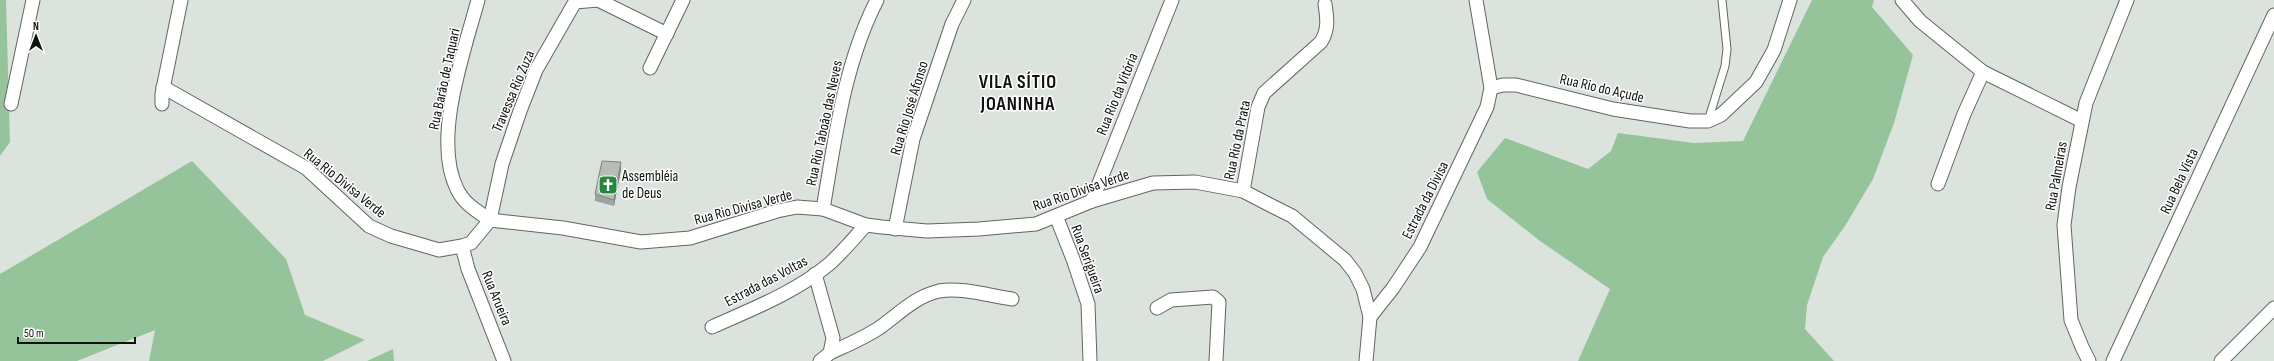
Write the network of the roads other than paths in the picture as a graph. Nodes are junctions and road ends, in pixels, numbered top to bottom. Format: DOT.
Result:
graph roads {
  1 [pos="33,0"];
  2 [pos="181,0"];
  3 [pos="478,0"];
  4 [pos="598,0"];
  5 [pos="683,0"];
  6 [pos="877,0"];
  7 [pos="964,0"];
  8 [pos="1172,0"];
  9 [pos="1476,0"];
  10 [pos="1722,0"];
  11 [pos="1790,0"];
  12 [pos="1902,0"];
  13 [pos="2127,0"];
  14 [pos="1325,4"];
  15 [pos="2274,15"];
  16 [pos="667,34"];
  17 [pos="650,68"];
  18 [pos="1983,72"];
  19 [pos="163,87"];
  20 [pos="1491,88"];
  21 [pos="11,104"];
  22 [pos="162,104"];
  23 [pos="1708,121"];
  24 [pos="2082,122"];
  25 [pos="1938,184"];
  26 [pos="1243,191"];
  27 [pos="1092,201"];
  28 [pos="822,209"];
  29 [pos="1056,216"];
  30 [pos="490,220"];
  31 [pos="866,225"];
  32 [pos="895,229"];
  33 [pos="462,246"];
  34 [pos="815,274"];
  35 [pos="1012,299"];
  36 [pos="1157,308"];
  37 [pos="2274,308"];
  38 [pos="1370,317"];
  39 [pos="712,326"];
  40 [pos="825,357"];
  41 [pos="504,361"];
  42 [pos="1090,361"];
  43 [pos="1216,361"];
  44 [pos="1366,361"];
  45 [pos="2089,361"];
  46 [pos="2113,361"];
  47 [pos="2221,361"];
  1 -- 21 [label="street"];
  2 -- 19 [label="street"];
  3 -- 30 [label="street, Rua Barão de Taquari"];
  4 -- 16 [label="street, Travessa Rio Zuza"];
  4 -- 30 [label="street, Travessa Rio Zuza"];
  5 -- 16 [label="street"];
  6 -- 28 [label="street, Rua Rio Taboão das Neves"];
  7 -- 32 [label="street, Rua Rio José Afonso"];
  8 -- 27 [label="street, Rua Rio da Vitória"];
  9 -- 20 [label="street, Estrada da Divisa"];
  10 -- 23 [label="lane"];
  11 -- 23 [label="street"];
  12 -- 18 [label="street"];
  13 -- 24 [label="street, Rua Palmeiras"];
  14 -- 26 [label="street, Rua Rio da Prata"];
  15 -- 46 [label="street, Rua Bela Vista"];
  16 -- 17 [label="street"];
  18 -- 24 [label="street"];
  18 -- 25 [label="street"];
  19 -- 22 [label="street"];
  19 -- 33 [label="street, Rua Rio Divisa Verde"];
  20 -- 23 [label="street, Rua Rio do Açude"];
  20 -- 38 [label="street, Estrada da Divisa"];
  24 -- 45 [label="street, Rua Palmeiras"];
  26 -- 27 [label="street, Rua Rio Divisa Verde"];
  26 -- 38 [label="street, Rua Rio Divisa Verde"];
  27 -- 29 [label="street, Rua Rio Divisa Verde"];
  28 -- 30 [label="street, Rua Rio Divisa Verde"];
  28 -- 31 [label="street, Rua Rio Divisa Verde"];
  29 -- 32 [label="street, Rua Rio Divisa Verde"];
  29 -- 42 [label="street, Rua Serigueira"];
  30 -- 33 [label="street, Rua Rio Divisa Verde"];
  31 -- 32 [label="street, Rua Rio Divisa Verde"];
  31 -- 34 [label="street, Estrada das Voltas"];
  33 -- 41 [label="street, Rua Arueira"];
  34 -- 39 [label="street, Estrada das Voltas"];
  34 -- 40 [label="street"];
  35 -- 40 [label="street"];
  36 -- 43 [label="street"];
  37 -- 47 [label="street"];
  38 -- 44 [label="street, Rua Rio Divisa Verde"];
}
